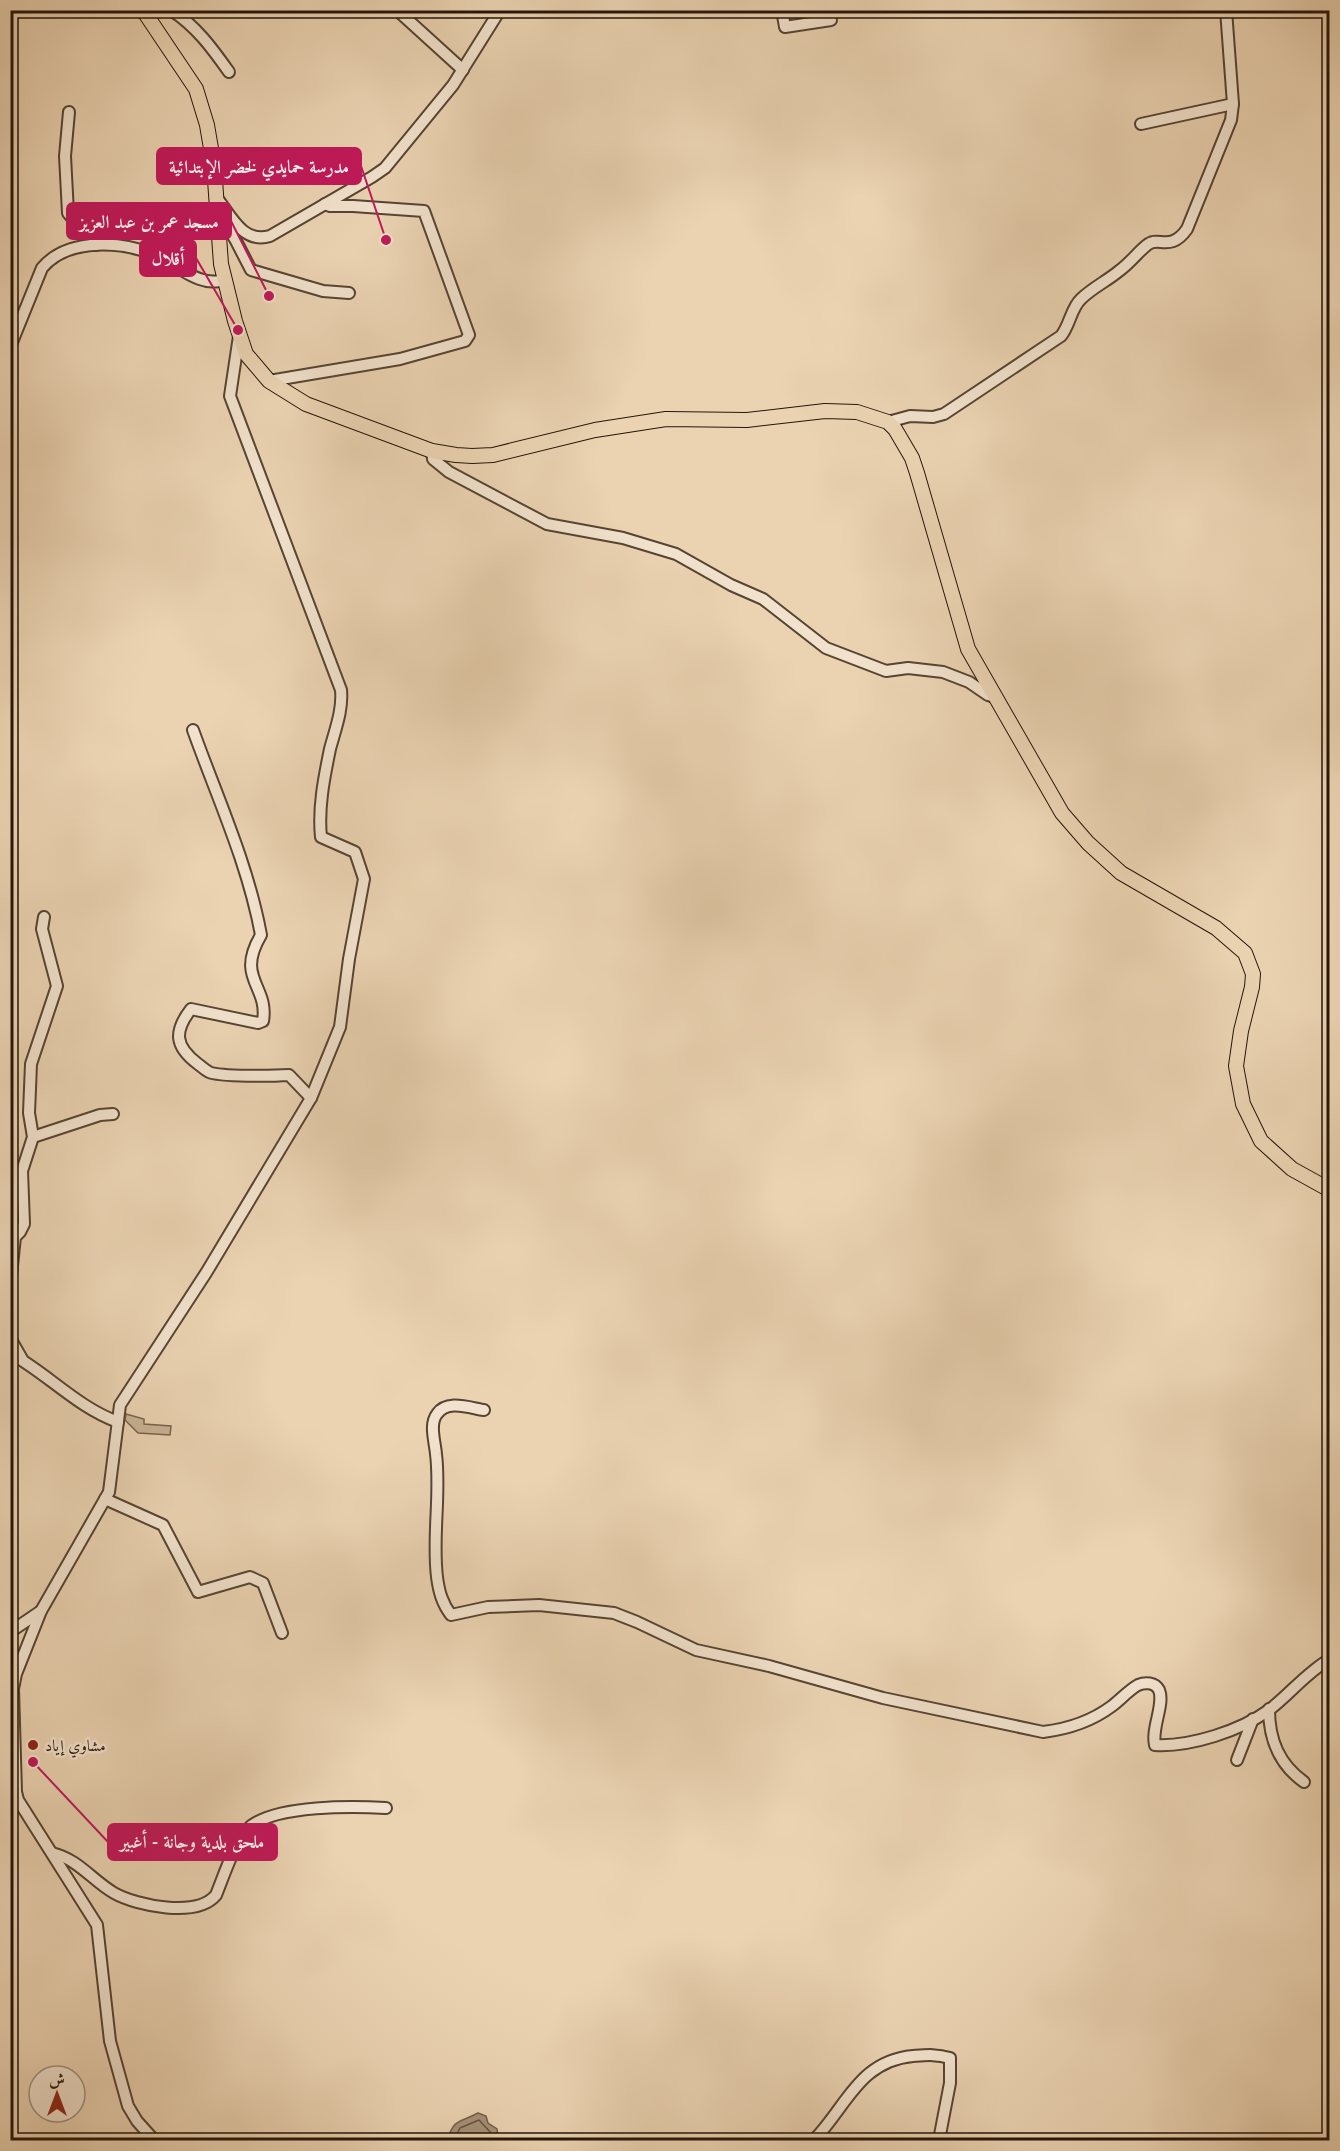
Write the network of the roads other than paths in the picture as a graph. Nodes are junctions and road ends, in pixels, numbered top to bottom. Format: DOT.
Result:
graph roads {
  1 [pos="142,10"];
  2 [pos="171,10"];
  3 [pos="397,10"];
  4 [pos="500,10"];
  5 [pos="782,10"];
  6 [pos="1226,10"];
  7 [pos="831,20"];
  8 [pos="463,70"];
  9 [pos="229,72"];
  10 [pos="1233,104"];
  11 [pos="69,112"];
  12 [pos="1141,124"];
  13 [pos="217,198"];
  14 [pos="325,204"];
  15 [pos="218,213"];
  16 [pos="96,245"];
  17 [pos="225,281"];
  18 [pos="349,293"];
  19 [pos="239,333"];
  20 [pos="10,347"];
  21 [pos="269,381"];
  22 [pos="888,422"];
  23 [pos="432,451"];
  24 [pos="995,697"];
  25 [pos="193,730"];
  26 [pos="45,917"];
  27 [pos="311,1098"];
  28 [pos="113,1114"];
  29 [pos="33,1137"];
  30 [pos="1329,1190"];
  31 [pos="10,1286"];
  32 [pos="10,1338"];
  33 [pos="10,1353"];
  34 [pos="22,1360"];
  35 [pos="484,1410"];
  36 [pos="118,1422"];
  37 [pos="105,1499"];
  38 [pos="41,1611"];
  39 [pos="10,1632"];
  40 [pos="282,1633"];
  41 [pos="1329,1659"];
  42 [pos="1269,1709"];
  43 [pos="1253,1719"];
  44 [pos="1237,1760"];
  45 [pos="1304,1782"];
  46 [pos="386,1808"];
  47 [pos="52,1853"];
  48 [pos="154,2140"];
  49 [pos="814,2140"];
  50 [pos="939,2140"];
  1 -- 13 [label="main road"];
  2 -- 9 [label="street"];
  3 -- 8 [label="street"];
  4 -- 8 [label="street"];
  5 -- 7 [label="street"];
  6 -- 10 [label="street"];
  8 -- 14 [label="street"];
  10 -- 12 [label="street"];
  10 -- 22 [label="street"];
  11 -- 16 [label="street"];
  13 -- 14 [label="street"];
  13 -- 15 [label="main road"];
  14 -- 21 [label="street"];
  15 -- 17 [label="main road"];
  15 -- 18 [label="street"];
  16 -- 17 [label="street"];
  16 -- 20 [label="street"];
  17 -- 19 [label="main road"];
  19 -- 21 [label="main road"];
  19 -- 27 [label="street"];
  21 -- 23 [label="main road"];
  22 -- 23 [label="main road"];
  22 -- 24 [label="main road"];
  23 -- 24 [label="street"];
  24 -- 30 [label="main road"];
  25 -- 27 [label="street"];
  26 -- 29 [label="street"];
  27 -- 36 [label="street"];
  28 -- 29 [label="street"];
  29 -- 31 [label="street"];
  32 -- 34 [label="street"];
  33 -- 34 [label="street"];
  34 -- 36 [label="street"];
  35 -- 43 [label="street"];
  36 -- 37 [label="street"];
  37 -- 38 [label="street"];
  37 -- 40 [label="street"];
  38 -- 39 [label="street"];
  38 -- 47 [label="street"];
  41 -- 42 [label="street"];
  42 -- 43 [label="street"];
  42 -- 45 [label="street"];
  43 -- 44 [label="street"];
  46 -- 47 [label="street"];
  47 -- 48 [label="street"];
  49 -- 50 [label="street"];
}
